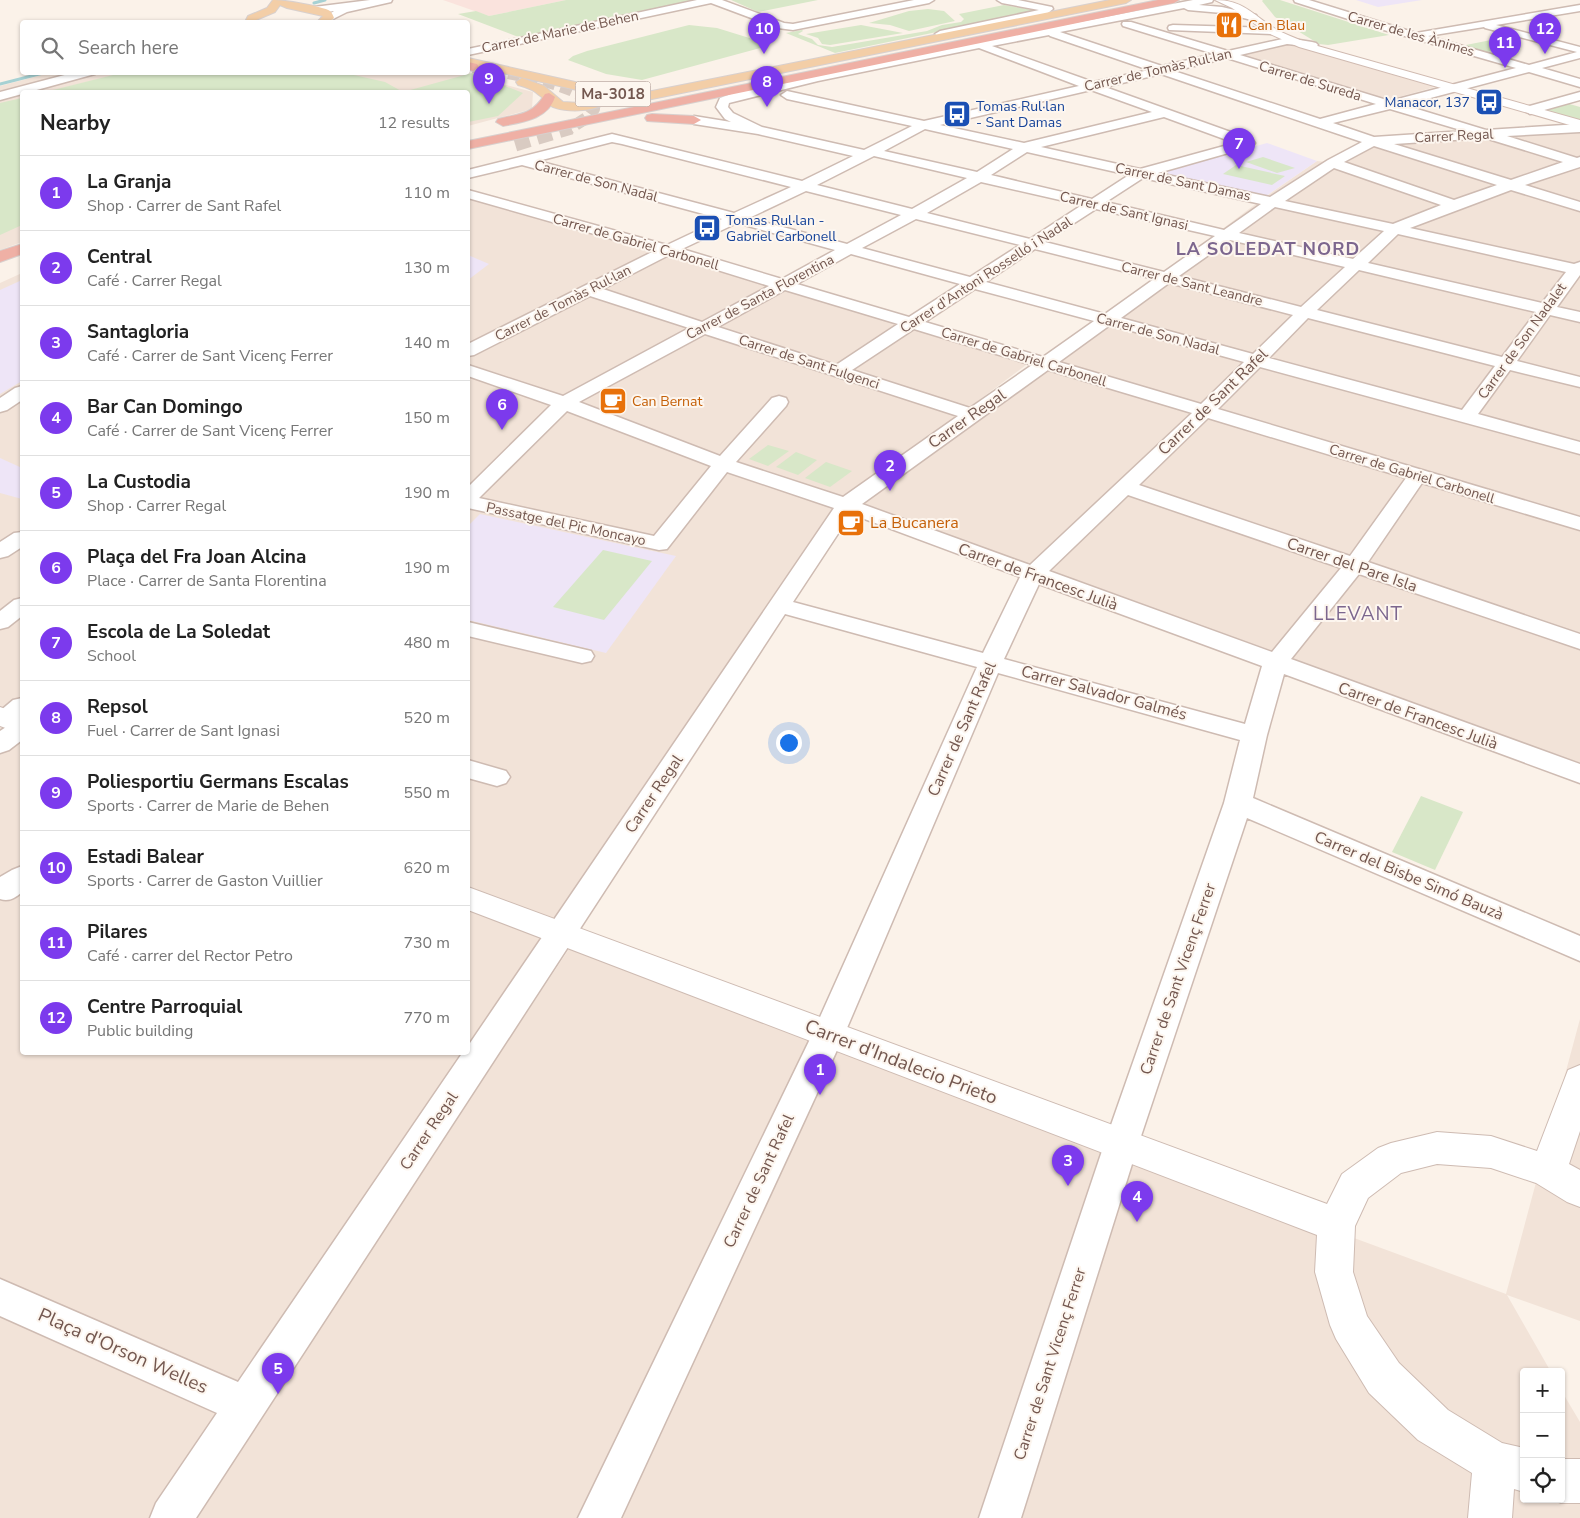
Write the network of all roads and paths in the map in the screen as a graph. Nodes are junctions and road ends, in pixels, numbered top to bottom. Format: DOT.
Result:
graph roads {
  1 [pos="279,0"];
  2 [pos="296,0"];
  3 [pos="387,0"];
  4 [pos="712,0"];
  5 [pos="929,0"];
  6 [pos="1002,0"];
  7 [pos="1126,0"];
  8 [pos="1148,0"];
  9 [pos="1174,0"];
  10 [pos="1208,0"];
  11 [pos="1220,0"];
  12 [pos="1247,0"];
  13 [pos="1299,0"];
  14 [pos="1550,0"];
  15 [pos="364,4"];
  16 [pos="1580,8"];
  17 [pos="310,9"];
  18 [pos="1160,9"];
  19 [pos="263,14"];
  20 [pos="1252,16"];
  21 [pos="251,20"];
  22 [pos="326,20"];
  23 [pos="328,20"];
  24 [pos="1127,24"];
  25 [pos="1481,24"];
  26 [pos="1194,29"];
  27 [pos="1272,31"];
  28 [pos="1054,34"];
  29 [pos="1412,35"];
  30 [pos="1167,36"];
  31 [pos="1289,40"];
  32 [pos="1312,45"];
  33 [pos="984,47"];
  34 [pos="1580,50"];
  35 [pos="470,52"];
  36 [pos="1335,54"];
  37 [pos="1226,55"];
  38 [pos="1580,55"];
  39 [pos="470,66"];
  40 [pos="470,66"];
  41 [pos="488,67"];
  42 [pos="1528,68"];
  43 [pos="778,70"];
  44 [pos="1162,70"];
  45 [pos="80,75"];
  46 [pos="818,78"];
  47 [pos="1580,83"];
  48 [pos="1090,86"];
  49 [pos="1451,87"];
  50 [pos="23,90"];
  51 [pos="20,91"];
  52 [pos="663,94"];
  53 [pos="787,94"];
  54 [pos="0,96"];
  55 [pos="1580,96"];
  56 [pos="549,97"];
  57 [pos="809,100"];
  58 [pos="1388,104"];
  59 [pos="792,107"];
  60 [pos="1530,110"];
  61 [pos="725,112"];
  62 [pos="1164,113"];
  63 [pos="767,118"];
  64 [pos="700,119"];
  65 [pos="1320,123"];
  66 [pos="527,124"];
  67 [pos="1580,124"];
  68 [pos="924,125"];
  69 [pos="487,126"];
  70 [pos="753,127"];
  71 [pos="1580,128"];
  72 [pos="554,130"];
  73 [pos="1487,134"];
  74 [pos="470,135"];
  75 [pos="490,141"];
  76 [pos="1373,141"];
  77 [pos="515,144"];
  78 [pos="470,145"];
  79 [pos="1026,147"];
  80 [pos="870,153"];
  81 [pos="470,155"];
  82 [pos="523,160"];
  83 [pos="1579,162"];
  84 [pos="1334,163"];
  85 [pos="470,173"];
  86 [pos="1141,173"];
  87 [pos="979,177"];
  88 [pos="1510,185"];
  89 [pos="804,186"];
  90 [pos="470,195"];
  91 [pos="1273,202"];
  92 [pos="1094,204"];
  93 [pos="1454,205"];
  94 [pos="1580,207"];
  95 [pos="914,214"];
  96 [pos="736,219"];
  97 [pos="1395,229"];
  98 [pos="1228,235"];
  99 [pos="1033,244"];
  100 [pos="848,249"];
  101 [pos="20,250"];
  102 [pos="668,250"];
  103 [pos="0,257"];
  104 [pos="1357,265"];
  105 [pos="20,267"];
  106 [pos="1579,268"];
  107 [pos="0,274"];
  108 [pos="1166,278"];
  109 [pos="973,283"];
  110 [pos="781,284"];
  111 [pos="588,290"];
  112 [pos="1545,309"];
  113 [pos="1304,313"];
  114 [pos="1580,317"];
  115 [pos="1107,320"];
  116 [pos="912,323"];
  117 [pos="702,328"];
  118 [pos="470,350"];
  119 [pos="1256,360"];
  120 [pos="1046,364"];
  121 [pos="1507,364"];
  122 [pos="470,371"];
  123 [pos="838,372"];
  124 [pos="1580,382"];
  125 [pos="20,393"];
  126 [pos="780,402"];
  127 [pos="564,403"];
  128 [pos="0,406"];
  129 [pos="1204,412"];
  130 [pos="973,415"];
  131 [pos="1466,417"];
  132 [pos="1580,448"];
  133 [pos="723,464"];
  134 [pos="1418,475"];
  135 [pos="1124,487"];
  136 [pos="470,496"];
  137 [pos="470,502"];
  138 [pos="846,506"];
  139 [pos="1580,524"];
  140 [pos="20,539"];
  141 [pos="0,551"];
  142 [pos="1354,566"];
  143 [pos="1032,575"];
  144 [pos="779,605"];
  145 [pos="20,607"];
  146 [pos="0,622"];
  147 [pos="472,636"];
  148 [pos="1580,642"];
  149 [pos="582,656"];
  150 [pos="991,662"];
  151 [pos="1275,664"];
  152 [pos="1254,735"];
  153 [pos="470,770"];
  154 [pos="1580,774"];
  155 [pos="497,777"];
  156 [pos="1238,803"];
  157 [pos="20,879"];
  158 [pos="0,888"];
  159 [pos="470,899"];
  160 [pos="561,933"];
  161 [pos="1580,949"];
  162 [pos="828,1034"];
  163 [pos="1580,1080"];
  164 [pos="1121,1144"];
  165 [pos="1548,1171"];
  166 [pos="1580,1190"];
  167 [pos="1336,1225"];
  168 [pos="0,1297"];
  169 [pos="246,1406"];
  170 [pos="1509,1466"];
  171 [pos="1565,1481"];
  172 [pos="1580,1481"];
  173 [pos="172,1518"];
  174 [pos="599,1518"];
  175 [pos="1000,1518"];
  176 [pos="1490,1518"];
  1 -- 17 [label="main road"];
  1 -- 19 [label="main road"];
  2 -- 17 [label="street"];
  3 -- 15 [label="street"];
  4 -- 5 [label="street"];
  4 -- 35 [label="street, Carrer de Marie de Behen"];
  6 -- 43 [label="street"];
  7 -- 43 [label="main road"];
  8 -- 66 [label="highway"];
  9 -- 75 [label="highway"];
  10 -- 18 [label="street"];
  11 -- 20 [label="main road"];
  12 -- 32 [label="main road"];
  13 -- 29 [label="street, Carrer de les Ànimes"];
  14 -- 16 [label="street"];
  15 -- 17 [label="street"];
  15 -- 23 [label="street"];
  16 -- 25 [label="street"];
  17 -- 19 [label="main road"];
  17 -- 22 [label="main road"];
  18 -- 20 [label="street"];
  18 -- 46 [label="street"];
  19 -- 21 [label="main road"];
  20 -- 27 [label="main road"];
  24 -- 26 [label="street"];
  24 -- 30 [label="street, Carrer de Sureda"];
  25 -- 29 [label="street"];
  25 -- 34 [label="street"];
  26 -- 27 [label="street"];
  26 -- 30 [label="street"];
  27 -- 31 [label="main road"];
  28 -- 44 [label="street"];
  29 -- 42 [label="street, Carrer de les Ànimes"];
  30 -- 37 [label="street, Carrer de Sureda"];
  31 -- 32 [label="street"];
  31 -- 36 [label="main road"];
  31 -- 37 [label="street, Carrer de Tomàs Rul·lan"];
  32 -- 36 [label="main road"];
  33 -- 48 [label="street"];
  36 -- 49 [label="main road"];
  37 -- 44 [label="street, Carrer de Tomàs Rul·lan"];
  37 -- 58 [label="street, Carrer de Sureda"];
  38 -- 42 [label="street"];
  39 -- 41 [label="main road, Ma-3018"];
  40 -- 56 [label="main road, Ma-3018"];
  41 -- 52 [label="main road, Ma-3018"];
  41 -- 56 [label="main road"];
  42 -- 47 [label="street, Carrer de les Ànimes"];
  42 -- 49 [label="street"];
  43 -- 52 [label="main road"];
  44 -- 48 [label="street, Carrer de Tomàs Rul·lan"];
  44 -- 65 [label="street"];
  45 -- 50 [label="street"];
  46 -- 61 [label="street"];
  46 -- 72 [label="highway"];
  48 -- 62 [label="street"];
  48 -- 68 [label="street, Carrer de Tomàs Rul·lan"];
  49 -- 58 [label="street"];
  49 -- 60 [label="main road"];
  51 -- 54 [label="street"];
  52 -- 66 [label="highway"];
  53 -- 57 [label="street, Carrer de Sant Damas"];
  55 -- 60 [label="street"];
  56 -- 69 [label="highway"];
  57 -- 59 [label="street"];
  57 -- 68 [label="street, Carrer de Sant Damas"];
  58 -- 65 [label="street"];
  58 -- 73 [label="street, Carrer de Sureda"];
  60 -- 67 [label="main road"];
  61 -- 64 [label="street"];
  61 -- 70 [label="street"];
  62 -- 79 [label="street, Carrer de Santa Florentina"];
  62 -- 86 [label="street, Carrer d'Antoni Rosselló i Nadal"];
  63 -- 70 [label="street"];
  64 -- 70 [label="street"];
  64 -- 72 [label="highway"];
  65 -- 76 [label="street"];
  66 -- 74 [label="highway"];
  68 -- 79 [label="street, Carrer de Sant Damas"];
  68 -- 80 [label="street, Carrer de Tomàs Rul·lan"];
  70 -- 80 [label="street, Carrer de Sant Ignasi"];
  71 -- 73 [label="street, Carrer Regal"];
  72 -- 75 [label="highway"];
  73 -- 76 [label="street, Carrer Regal"];
  73 -- 83 [label="street, Carrer de Sureda"];
  75 -- 78 [label="highway"];
  76 -- 84 [label="street, Carrer Regal"];
  76 -- 88 [label="street"];
  77 -- 81 [label="highway"];
  79 -- 86 [label="street, Carrer de Sant Damas"];
  79 -- 87 [label="street, Carrer de Santa Florentina"];
  80 -- 87 [label="street, Carrer de Sant Ignasi"];
  80 -- 89 [label="street, Carrer de Tomàs Rul·lan"];
  82 -- 85 [label="street"];
  82 -- 89 [label="street, Carrer de Sant Leandre"];
  82 -- 96 [label="street, Carrer de Son Nadal"];
  83 -- 88 [label="street, Carrer de Sant Rafel"];
  84 -- 91 [label="street, Carrer Regal"];
  84 -- 93 [label="street"];
  86 -- 91 [label="street, Carrer de Sant Damas"];
  86 -- 92 [label="street, Carrer d'Antoni Rosselló i Nadal"];
  87 -- 92 [label="street, Carrer de Sant Ignasi"];
  87 -- 95 [label="street, Carrer de Santa Florentina"];
  88 -- 93 [label="street, Carrer de Sant Rafel"];
  88 -- 94 [label="street"];
  89 -- 95 [label="street, Carrer de Sant Leandre"];
  89 -- 96 [label="street, Carrer de Tomàs Rul·lan"];
  90 -- 102 [label="street, Carrer de Gabriel Carbonell"];
  91 -- 97 [label="street, Carrer de Sant Damas"];
  91 -- 98 [label="street, Carrer Regal"];
  92 -- 98 [label="street, Carrer de Sant Ignasi"];
  92 -- 99 [label="street, Carrer d'Antoni Rosselló i Nadal"];
  93 -- 97 [label="street, Carrer de Sant Rafel"];
  95 -- 99 [label="street, Carrer de Sant Leandre"];
  95 -- 100 [label="street, Carrer de Santa Florentina"];
  96 -- 100 [label="street, Carrer de Son Nadal"];
  96 -- 102 [label="street, Carrer de Tomàs Rul·lan"];
  97 -- 104 [label="street, Carrer de Sant Rafel"];
  97 -- 106 [label="street, Carrer de Sant Damas"];
  98 -- 104 [label="street, Carrer de Sant Ignasi"];
  98 -- 108 [label="street, Carrer Regal"];
  99 -- 108 [label="street, Carrer de Sant Leandre"];
  99 -- 109 [label="street, Carrer d'Antoni Rosselló i Nadal"];
  100 -- 109 [label="street, Carrer de Son Nadal"];
  100 -- 110 [label="street, Carrer de Santa Florentina"];
  101 -- 103 [label="highway"];
  102 -- 110 [label="street, Carrer de Gabriel Carbonell"];
  102 -- 111 [label="street, Carrer de Tomàs Rul·lan"];
  104 -- 112 [label="street, Carrer de Sant Ignasi"];
  104 -- 113 [label="street, Carrer de Sant Rafel"];
  105 -- 107 [label="highway"];
  106 -- 112 [label="street, Carrer de Son Nadalet"];
  108 -- 113 [label="street, Carrer de Sant Leandre"];
  108 -- 115 [label="street, Carrer Regal"];
  109 -- 115 [label="street, Carrer de Son Nadal"];
  109 -- 116 [label="street, Carrer d'Antoni Rosselló i Nadal"];
  110 -- 116 [label="street, Carrer de Gabriel Carbonell"];
  110 -- 117 [label="street, Carrer de Santa Florentina"];
  111 -- 117 [label="street, Carrer de Sant Fulgenci"];
  111 -- 118 [label="street, Carrer de Tomàs Rul·lan"];
  112 -- 114 [label="street, Carrer de Sant Ignasi"];
  112 -- 121 [label="street, Carrer de Son Nadalet"];
  113 -- 119 [label="street, Carrer de Sant Rafel"];
  113 -- 121 [label="street, Carrer de Sant Leandre"];
  115 -- 119 [label="street, Carrer de Son Nadal"];
  115 -- 120 [label="street, Carrer Regal"];
  116 -- 120 [label="street, Carrer de Gabriel Carbonell"];
  116 -- 123 [label="street, Carrer d'Antoni Rosselló i Nadal"];
  117 -- 123 [label="street, Carrer de Sant Fulgenci"];
  117 -- 127 [label="street, Carrer de Santa Florentina"];
  119 -- 129 [label="street, Carrer de Sant Rafel"];
  119 -- 131 [label="street, Carrer de Son Nadal"];
  120 -- 129 [label="street, Carrer de Gabriel Carbonell"];
  120 -- 130 [label="street, Carrer Regal"];
  121 -- 124 [label="street, Carrer de Sant Leandre"];
  121 -- 131 [label="street, Carrer de Son Nadalet"];
  122 -- 127 [label="street, Carrer de Francesc Julià"];
  123 -- 130 [label="street, Carrer de Sant Fulgenci"];
  125 -- 128 [label="street"];
  126 -- 133 [label="street, Passatge del Pic Moncayo"];
  127 -- 133 [label="street, Carrer de Francesc Julià"];
  127 -- 136 [label="street, Carrer de Santa Florentina"];
  129 -- 134 [label="street, Carrer de Gabriel Carbonell"];
  129 -- 135 [label="street, Carrer de Sant Rafel"];
  130 -- 138 [label="street, Carrer Regal"];
  131 -- 132 [label="street, Carrer de Son Nadal"];
  133 -- 137 [label="street, Passatge del Pic Moncayo"];
  133 -- 138 [label="street, Carrer de Francesc Julià"];
  134 -- 139 [label="street, Carrer de Gabriel Carbonell"];
  134 -- 142 [label="street, Carrer de Sant Vicenç Ferrer"];
  135 -- 142 [label="street, Carrer del Pare Isla"];
  135 -- 143 [label="street, Carrer de Sant Rafel"];
  138 -- 143 [label="street, Carrer de Francesc Julià"];
  138 -- 144 [label="street, Carrer Regal"];
  140 -- 141 [label="street"];
  142 -- 148 [label="street, Carrer del Pare Isla"];
  142 -- 151 [label="street, Carrer de Sant Vicenç Ferrer"];
  143 -- 150 [label="street, Carrer de Sant Rafel"];
  143 -- 151 [label="street, Carrer de Francesc Julià"];
  144 -- 150 [label="street, Carrer Salvador Galmés"];
  144 -- 160 [label="street, Carrer Regal"];
  145 -- 146 [label="street"];
  147 -- 149 [label="street"];
  150 -- 152 [label="street, Carrer Salvador Galmés"];
  150 -- 162 [label="street, Carrer de Sant Rafel"];
  151 -- 152 [label="street, Carrer de Sant Vicenç Ferrer"];
  151 -- 154 [label="street, Carrer de Francesc Julià"];
  152 -- 156 [label="street, Carrer de Sant Vicenç Ferrer"];
  153 -- 155 [label="street"];
  156 -- 161 [label="street, Carrer del Bisbe Simó Bauzà"];
  156 -- 164 [label="street, Carrer de Sant Vicenç Ferrer"];
  157 -- 158 [label="street"];
  159 -- 160 [label="main road, Carrer d'Indalecio Prieto"];
  160 -- 162 [label="main road, Carrer d'Indalecio Prieto"];
  160 -- 169 [label="street, Carrer Regal"];
  162 -- 164 [label="main road, Carrer d'Indalecio Prieto"];
  162 -- 174 [label="street, Carrer de Sant Rafel"];
  163 -- 165 [label="main road"];
  164 -- 167 [label="main road, Carrer d'Indalecio Prieto"];
  164 -- 175 [label="street, Carrer de Sant Vicenç Ferrer"];
  165 -- 166 [label="main road"];
  165 -- 167 [label="main road"];
  167 -- 170 [label="main road"];
  168 -- 169 [label="street, Plaça d'Orson Welles"];
  169 -- 173 [label="street, Carrer Regal"];
  170 -- 176 [label="main road"];
  171 -- 172 [label="main road"];
}
